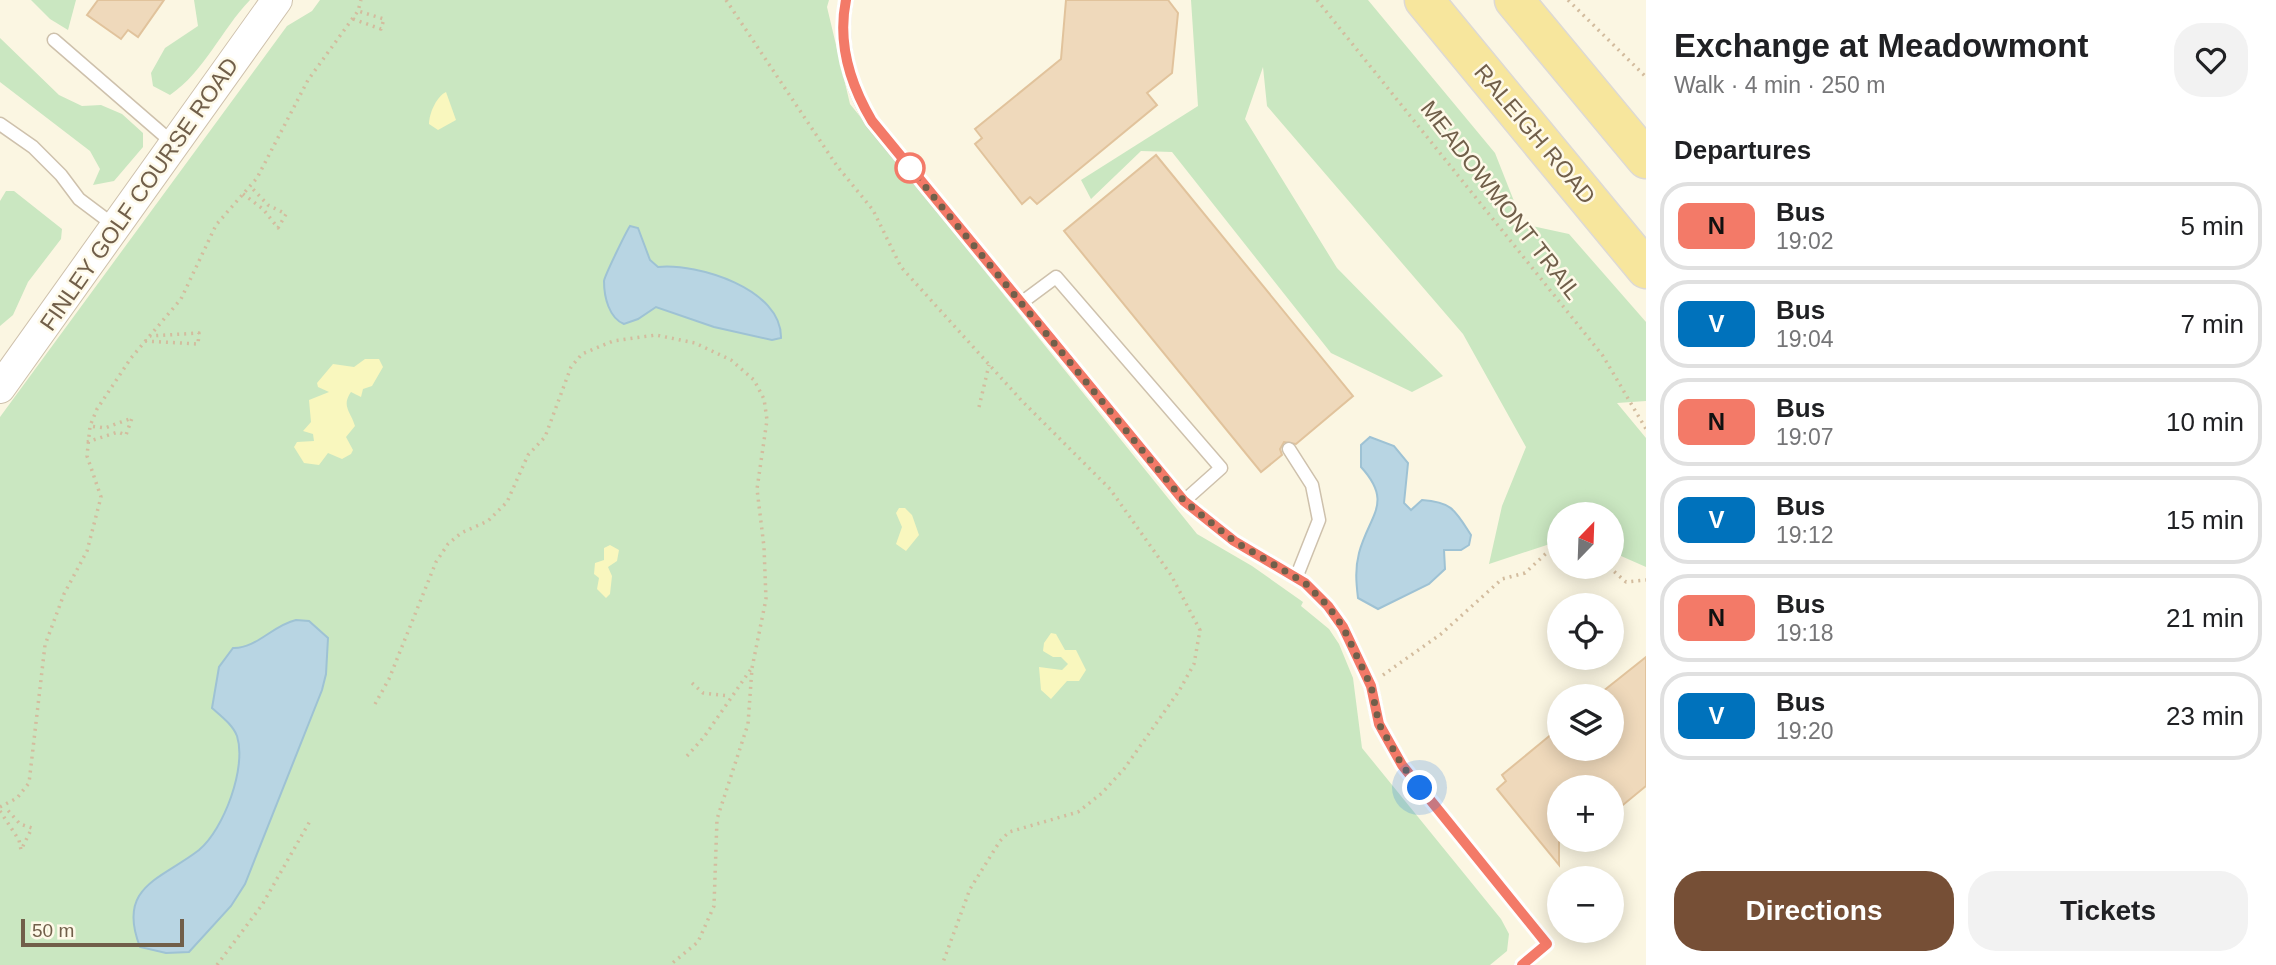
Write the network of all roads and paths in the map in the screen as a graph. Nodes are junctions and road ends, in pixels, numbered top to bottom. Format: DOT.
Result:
graph roads {
  1 [pos="277,0"];
  2 [pos="361,0"];
  3 [pos="726,0"];
  4 [pos="846,0"];
  5 [pos="1317,0"];
  6 [pos="1424,0"];
  7 [pos="1514,0"];
  8 [pos="1568,0"];
  9 [pos="358,11"];
  10 [pos="353,19"];
  11 [pos="54,40"];
  12 [pos="1646,77"];
  13 [pos="0,124"];
  14 [pos="174,144"];
  15 [pos="1646,159"];
  16 [pos="250,186"];
  17 [pos="243,194"];
  18 [pos="116,226"];
  19 [pos="1646,269"];
  20 [pos="1021,303"];
  21 [pos="150,336"];
  22 [pos="145,341"];
  23 [pos="989,365"];
  24 [pos="5,370"];
  25 [pos="979,407"];
  26 [pos="90,426"];
  27 [pos="1646,429"];
  28 [pos="87,442"];
  29 [pos="1289,449"];
  30 [pos="1184,501"];
  31 [pos="1547,553"];
  32 [pos="1296,578"];
  33 [pos="1623,579"];
  34 [pos="1646,580"];
  35 [pos="752,668"];
  36 [pos="692,683"];
  37 [pos="1371,686"];
  38 [pos="730,696"];
  39 [pos="375,704"];
  40 [pos="687,756"];
  41 [pos="1,808"];
  42 [pos="310,821"];
  43 [pos="217,965"];
  44 [pos="670,965"];
  45 [pos="942,965"];
  46 [pos="1522,965"];
  1 -- 14 [label="street, FINLEY GOLF COURSE ROAD"];
  2 -- 9 [label="path"];
  3 -- 23 [label="path"];
  4 -- 20 [label="lane"];
  5 -- 27 [label="path, MEADOWMONT TRAIL"];
  6 -- 19 [label="main road, RALEIGH ROAD"];
  7 -- 15 [label="main road"];
  8 -- 12 [label="path"];
  9 -- 10 [label="path"];
  9 -- 10 [label="path"];
  10 -- 16 [label="path"];
  11 -- 14 [label="lane"];
  13 -- 18 [label="lane"];
  14 -- 18 [label="street, FINLEY GOLF COURSE ROAD"];
  16 -- 17 [label="path"];
  16 -- 17 [label="path"];
  17 -- 21 [label="path"];
  18 -- 24 [label="street, FINLEY GOLF COURSE ROAD"];
  20 -- 30 [label="lane"];
  20 -- 30 [label="lane"];
  21 -- 22 [label="path"];
  21 -- 22 [label="path"];
  22 -- 26 [label="path"];
  23 -- 25 [label="path"];
  23 -- 45 [label="path"];
  26 -- 28 [label="path"];
  26 -- 28 [label="path"];
  28 -- 41 [label="path"];
  29 -- 32 [label="lane"];
  30 -- 32 [label="lane"];
  31 -- 37 [label="path"];
  32 -- 37 [label="lane"];
  33 -- 34 [label="path"];
  35 -- 38 [label="path"];
  35 -- 39 [label="path"];
  35 -- 44 [label="path"];
  36 -- 38 [label="path"];
  37 -- 46 [label="lane"];
  38 -- 40 [label="path"];
  41 -- 41 [label="path"];
  42 -- 43 [label="path"];
}
